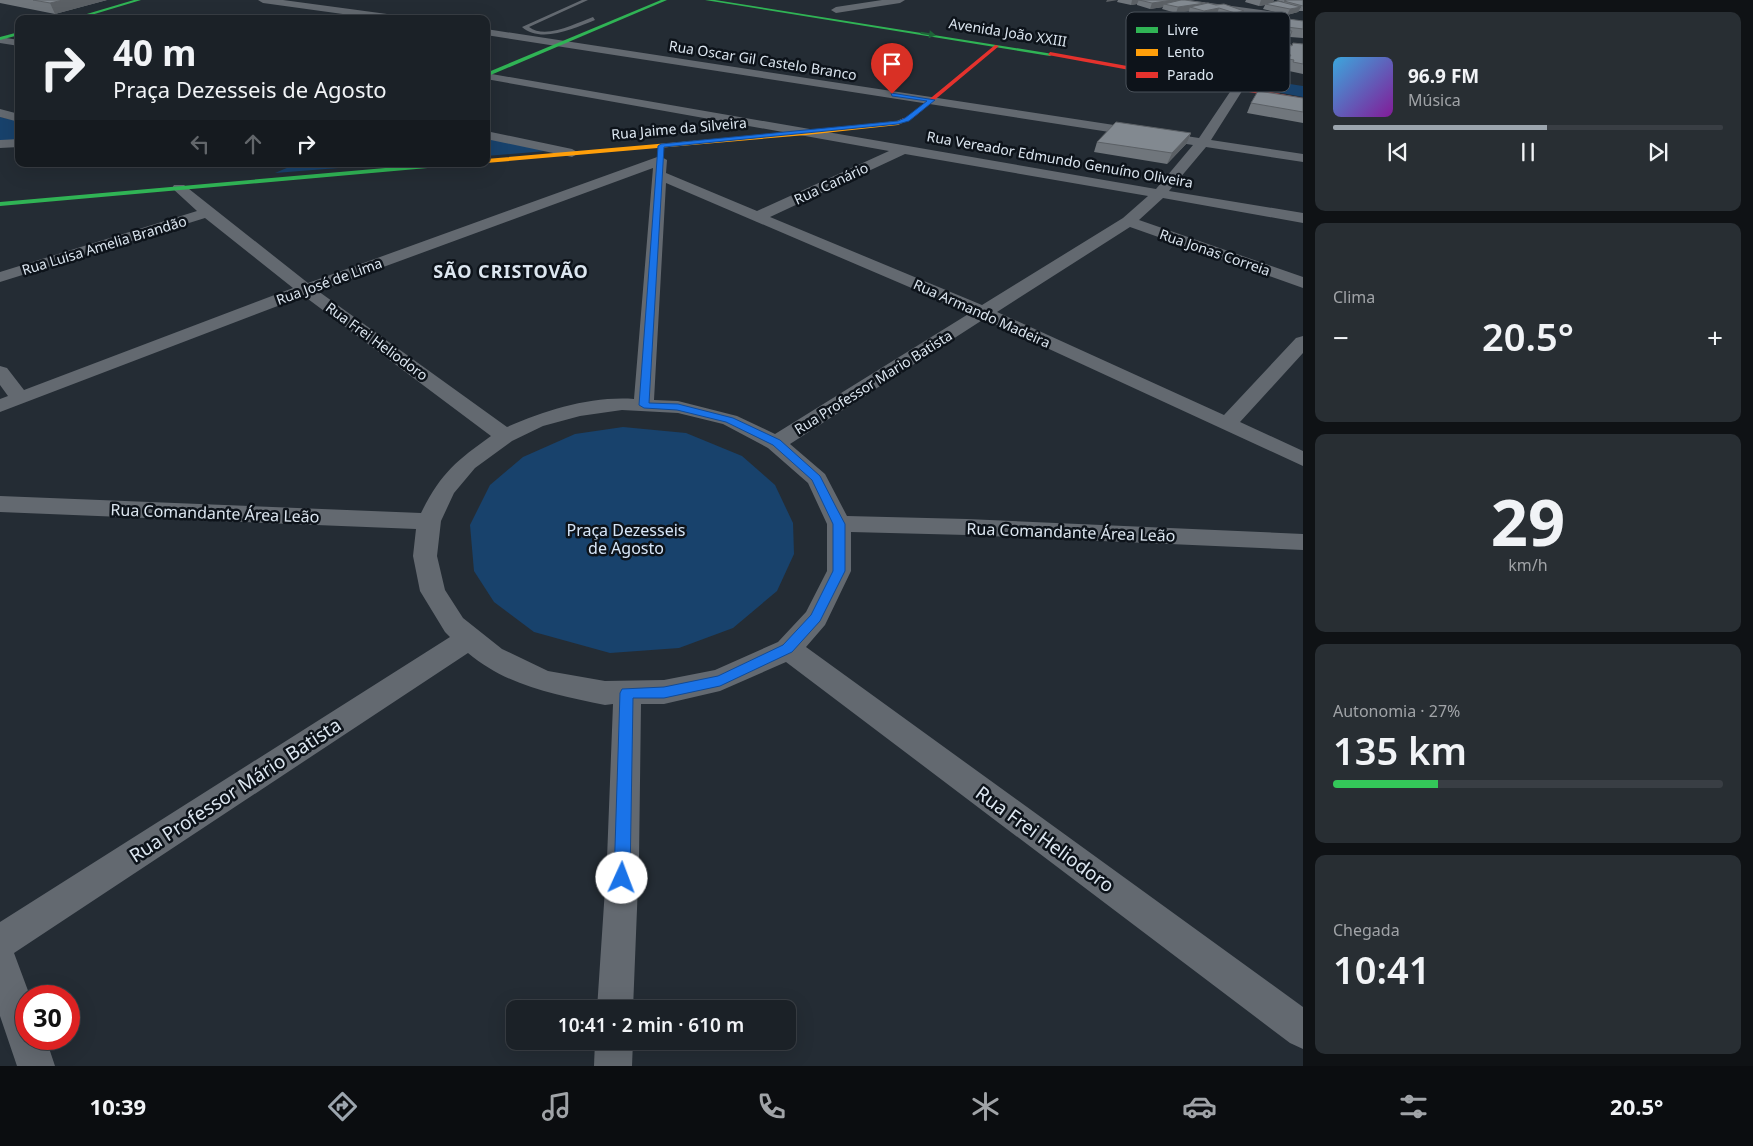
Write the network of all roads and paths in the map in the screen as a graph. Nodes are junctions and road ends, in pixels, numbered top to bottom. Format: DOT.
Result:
graph roads {
  1 [pos="139,0"];
  2 [pos="263,0"];
  3 [pos="586,0"];
  4 [pos="664,0"];
  5 [pos="706,0"];
  6 [pos="766,0"];
  7 [pos="900,0"];
  8 [pos="1168,0"];
  9 [pos="1211,0"];
  10 [pos="836,10"];
  11 [pos="1247,12"];
  12 [pos="1260,12"];
  13 [pos="86,15"];
  14 [pos="372,15"];
  15 [pos="593,18"];
  16 [pos="490,33"];
  17 [pos="15,35"];
  18 [pos="0,39"];
  19 [pos="15,42"];
  20 [pos="558,44"];
  21 [pos="997,46"];
  22 [pos="1100,52"];
  23 [pos="1126,56"];
  24 [pos="1086,60"];
  25 [pos="1125,68"];
  26 [pos="490,73"];
  27 [pos="490,76"];
  28 [pos="1235,92"];
  29 [pos="1260,92"];
  30 [pos="932,100"];
  31 [pos="1303,100"];
  32 [pos="0,113"];
  33 [pos="15,117"];
  34 [pos="806,133"];
  35 [pos="490,136"];
  36 [pos="15,143"];
  37 [pos="1202,143"];
  38 [pos="0,144"];
  39 [pos="905,149"];
  40 [pos="572,153"];
  41 [pos="1303,158"];
  42 [pos="490,160"];
  43 [pos="660,160"];
  44 [pos="272,167"];
  45 [pos="413,167"];
  46 [pos="243,181"];
  47 [pos="179,188"];
  48 [pos="1160,193"];
  49 [pos="0,204"];
  50 [pos="208,212"];
  51 [pos="757,217"];
  52 [pos="1303,218"];
  53 [pos="1128,221"];
  54 [pos="0,277"];
  55 [pos="1303,283"];
  56 [pos="307,289"];
  57 [pos="983,312"];
  58 [pos="1303,342"];
  59 [pos="0,372"];
  60 [pos="20,398"];
  61 [pos="644,405"];
  62 [pos="0,406"];
  63 [pos="1227,424"];
  64 [pos="506,436"];
  65 [pos="776,443"];
  66 [pos="1303,459"];
  67 [pos="0,504"];
  68 [pos="429,521"];
  69 [pos="839,524"];
  70 [pos="1303,542"];
  71 [pos="470,638"];
  72 [pos="788,649"];
  73 [pos="627,693"];
  74 [pos="0,942"];
  75 [pos="0,964"];
  76 [pos="615,1000"];
  77 [pos="15,1007"];
  78 [pos="1303,1030"];
  79 [pos="30,1050"];
  80 [pos="614,1050"];
  81 [pos="36,1066"];
  82 [pos="613,1066"];
  1 -- 13 [label="street"];
  2 -- 14 [label="street"];
  3 -- 15 [label="lane"];
  4 -- 20 [label="street"];
  5 -- 21 [label="street, Avenida João XXIII, one-way"];
  6 -- 10 [label="street, Avenida João XXIII"];
  7 -- 10 [label="street"];
  8 -- 11 [label="street"];
  9 -- 12 [label="street"];
  10 -- 22 [label="street, Avenida João XXIII"];
  16 -- 20 [label="street, Rua Oscar Gil Castelo Branco"];
  17 -- 18 [label="street"];
  18 -- 19 [label="street"];
  20 -- 26 [label="street"];
  20 -- 30 [label="street, Rua Oscar Gil Castelo Branco"];
  21 -- 24 [label="street, Avenida João XXIII"];
  21 -- 30 [label="street, Rua Jaime da Silveira"];
  22 -- 23 [label="street, Avenida João XXIII"];
  22 -- 24 [label="street"];
  24 -- 25 [label="street, Avenida João XXIII"];
  27 -- 34 [label="street, Rua Vereador Edmundo Genuíno Oliveira"];
  28 -- 37 [label="street, Rua Professor Mario Batista"];
  29 -- 31 [label="street, Avenida João XXIII"];
  30 -- 34 [label="street, Rua Jaime da Silveira"];
  30 -- 37 [label="street, Rua Oscar Gil Castelo Branco"];
  32 -- 33 [label="street"];
  34 -- 39 [label="street, Rua Vereador Edmundo Genuíno Oliveira"];
  34 -- 43 [label="street, Rua Jaime da Silveira"];
  35 -- 40 [label="street"];
  36 -- 38 [label="street"];
  37 -- 41 [label="street, Rua Oscar Gil Castelo Branco"];
  37 -- 48 [label="street, Rua Professor Mario Batista"];
  39 -- 48 [label="street, Rua Vereador Edmundo Genuíno Oliveira"];
  39 -- 51 [label="street, Rua Canário"];
  40 -- 42 [label="street, Rua Jaime da Silveira"];
  40 -- 43 [label="street, Rua Jaime da Silveira"];
  43 -- 51 [label="street, Rua Armando Madeira"];
  43 -- 56 [label="street, Rua José de Lima"];
  43 -- 61 [label="street"];
  44 -- 46 [label="street"];
  45 -- 46 [label="street"];
  46 -- 47 [label="street"];
  47 -- 49 [label="street"];
  47 -- 50 [label="street, Rua Frei Heliodoro"];
  48 -- 52 [label="street, Rua Vereador Edmundo Genuíno Oliveira"];
  48 -- 53 [label="street, Rua Professor Mario Batista"];
  50 -- 54 [label="street, Rua Luisa Amelia Brandão"];
  50 -- 56 [label="street, Rua Frei Heliodoro"];
  51 -- 57 [label="street, Rua Armando Madeira"];
  53 -- 55 [label="street, Rua Jonas Correia"];
  53 -- 57 [label="street, Rua Professor Mario Batista"];
  56 -- 60 [label="street, Rua José de Lima"];
  56 -- 64 [label="street, Rua Frei Heliodoro"];
  57 -- 63 [label="street, Rua Armando Madeira"];
  57 -- 65 [label="street, Rua Professor Mario Batista"];
  58 -- 63 [label="street"];
  59 -- 60 [label="street"];
  60 -- 62 [label="street, Rua José de Lima"];
  61 -- 64 [label="street"];
  61 -- 65 [label="street"];
  63 -- 66 [label="street, Rua Armando Madeira"];
  64 -- 68 [label="street"];
  65 -- 69 [label="street"];
  67 -- 68 [label="street, Rua Comandante Área Leão"];
  68 -- 71 [label="street"];
  69 -- 70 [label="street, Rua Comandante Área Leão"];
  69 -- 72 [label="street"];
  71 -- 73 [label="street"];
  71 -- 74 [label="street, Rua Professor Mário Batista"];
  72 -- 73 [label="street"];
  72 -- 78 [label="street, Rua Frei Heliodoro"];
  73 -- 76 [label="street"];
  75 -- 77 [label="street"];
  79 -- 81 [label="street"];
  80 -- 82 [label="street"];
}
